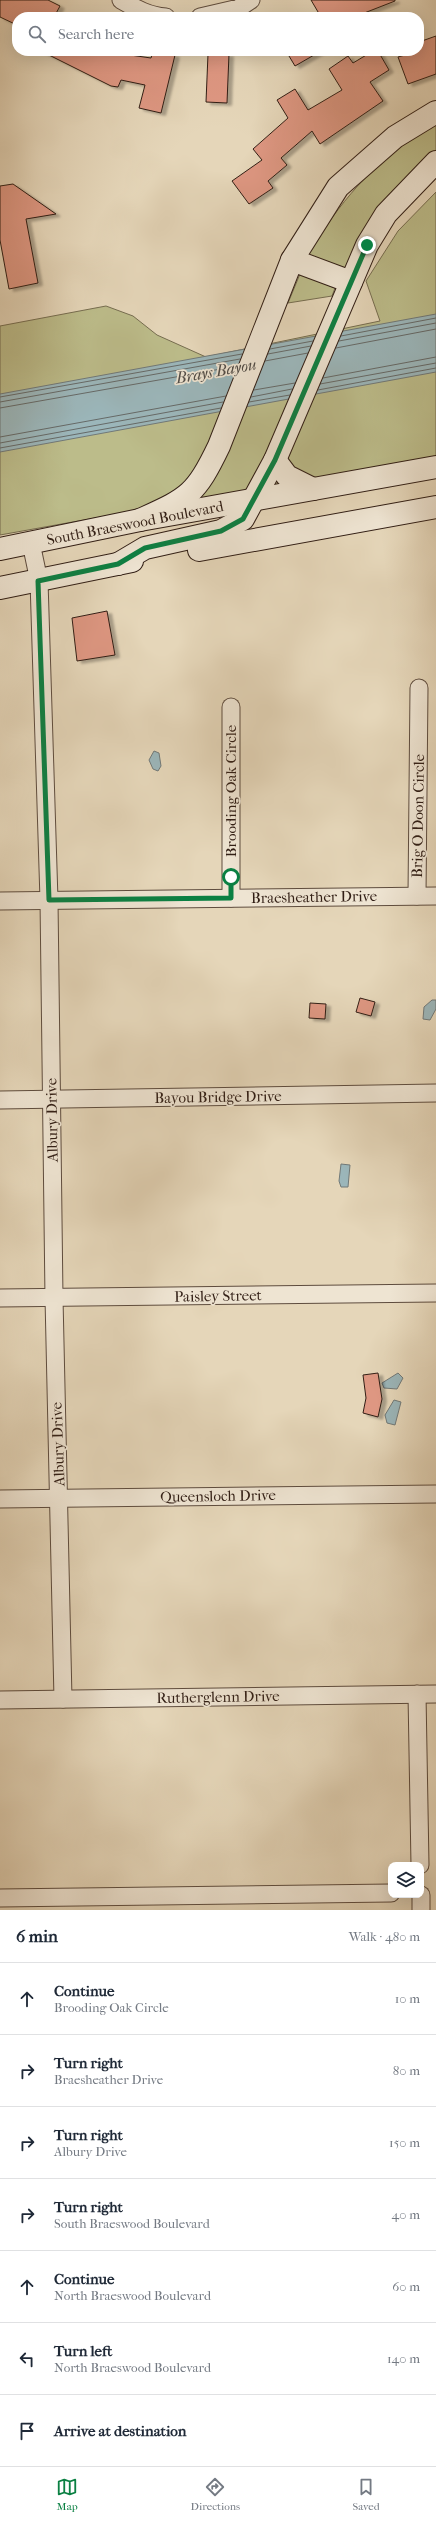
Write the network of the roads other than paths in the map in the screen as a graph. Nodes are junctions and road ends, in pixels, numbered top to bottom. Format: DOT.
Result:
graph roads {
  1 [pos="121,0"];
  2 [pos="251,0"];
  3 [pos="146,12"];
  4 [pos="222,12"];
  5 [pos="436,112"];
  6 [pos="436,162"];
  7 [pos="292,260"];
  8 [pos="351,282"];
  9 [pos="275,460"];
  10 [pos="436,467"];
  11 [pos="313,489"];
  12 [pos="253,500"];
  13 [pos="436,507"];
  14 [pos="140,520"];
  15 [pos="31,543"];
  16 [pos="0,549"];
  17 [pos="118,564"];
  18 [pos="38,581"];
  19 [pos="0,588"];
  20 [pos="419,688"];
  21 [pos="230,707"];
  22 [pos="417,896"];
  23 [pos="436,896"];
  24 [pos="231,898"];
  25 [pos="49,900"];
  26 [pos="0,901"];
  27 [pos="436,1093"];
  28 [pos="52,1099"];
  29 [pos="0,1100"];
  30 [pos="436,1293"];
  31 [pos="0,1298"];
  32 [pos="54,1298"];
  33 [pos="436,1494"];
  34 [pos="60,1498"];
  35 [pos="0,1499"];
  36 [pos="417,1694"];
  37 [pos="436,1694"];
  38 [pos="63,1699"];
  39 [pos="0,1700"];
  40 [pos="420,1862"];
  41 [pos="436,1892"];
  42 [pos="388,1893"];
  43 [pos="424,1894"];
  44 [pos="0,1898"];
  45 [pos="421,1898"];
  46 [pos="421,1910"];
  1 -- 3 [label="street"];
  2 -- 4 [label="street"];
  5 -- 7 [label="main road"];
  6 -- 8 [label="main road"];
  7 -- 8 [label="main road"];
  7 -- 14 [label="main road"];
  8 -- 9 [label="main road"];
  9 -- 11 [label="main road"];
  9 -- 12 [label="main road"];
  10 -- 11 [label="main road, South Braeswood Boulevard"];
  11 -- 12 [label="main road, South Braeswood Boulevard"];
  12 -- 14 [label="main road, South Braeswood Boulevard"];
  12 -- 17 [label="main road"];
  13 -- 17 [label="main road"];
  14 -- 15 [label="main road, South Braeswood Boulevard"];
  15 -- 16 [label="main road, South Braeswood Boulevard"];
  15 -- 18 [label="street, Albury Drive"];
  17 -- 18 [label="main road"];
  18 -- 19 [label="main road"];
  18 -- 25 [label="street, Albury Drive"];
  20 -- 22 [label="street, Brig O Doon Circle"];
  21 -- 24 [label="street, Brooding Oak Circle"];
  22 -- 23 [label="street, Braesheather Drive"];
  22 -- 24 [label="street, Braesheather Drive"];
  24 -- 25 [label="street, Braesheather Drive"];
  25 -- 26 [label="street, Braesheather Drive"];
  25 -- 28 [label="street, Albury Drive"];
  27 -- 28 [label="street, Bayou Bridge Drive"];
  28 -- 29 [label="street, Bayou Bridge Drive"];
  28 -- 32 [label="street, Albury Drive"];
  30 -- 32 [label="street, Paisley Street"];
  31 -- 32 [label="street, Paisley Street"];
  32 -- 34 [label="street, Albury Drive"];
  33 -- 34 [label="street, Queensloch Drive"];
  34 -- 35 [label="street, Queensloch Drive"];
  34 -- 38 [label="street, Albury Drive"];
  36 -- 37 [label="street, Rutherglenn Drive"];
  36 -- 38 [label="street, Rutherglenn Drive"];
  36 -- 40 [label="street"];
  38 -- 39 [label="street, Rutherglenn Drive"];
  41 -- 43 [label="street"];
  42 -- 44 [label="street"];
  45 -- 46 [label="street"];
}
